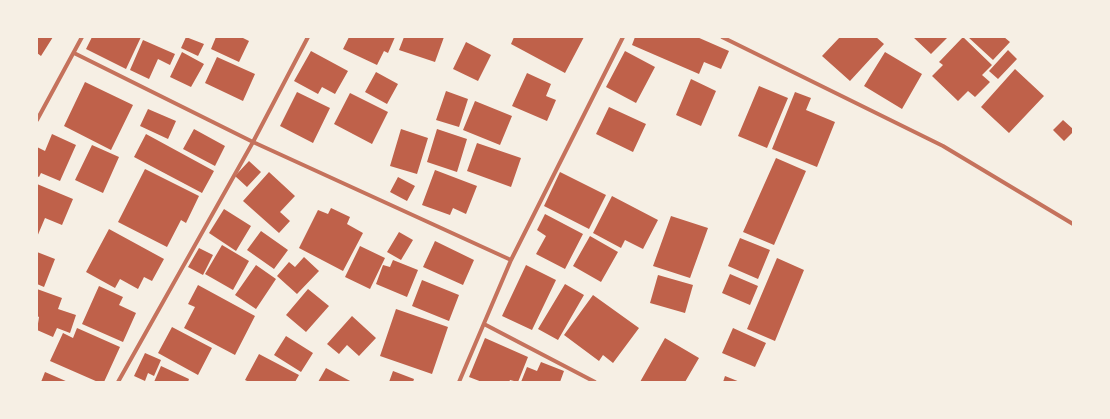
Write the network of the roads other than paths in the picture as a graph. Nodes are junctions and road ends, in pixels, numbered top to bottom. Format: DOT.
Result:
graph roads {
  1 [pos="82,37"];
  2 [pos="308,37"];
  3 [pos="623,37"];
  4 [pos="722,37"];
  5 [pos="74,53"];
  6 [pos="37,120"];
  7 [pos="253,142"];
  8 [pos="1073,224"];
  9 [pos="511,260"];
  10 [pos="484,324"];
  11 [pos="118,382"];
  12 [pos="459,382"];
  13 [pos="595,382"];
  1 -- 5 [label="street"];
  2 -- 7 [label="street"];
  3 -- 9 [label="street"];
  4 -- 8 [label="street"];
  5 -- 6 [label="street"];
  5 -- 7 [label="street"];
  7 -- 9 [label="street"];
  7 -- 11 [label="street"];
  9 -- 10 [label="street"];
  10 -- 12 [label="street"];
  10 -- 13 [label="street"];
}
